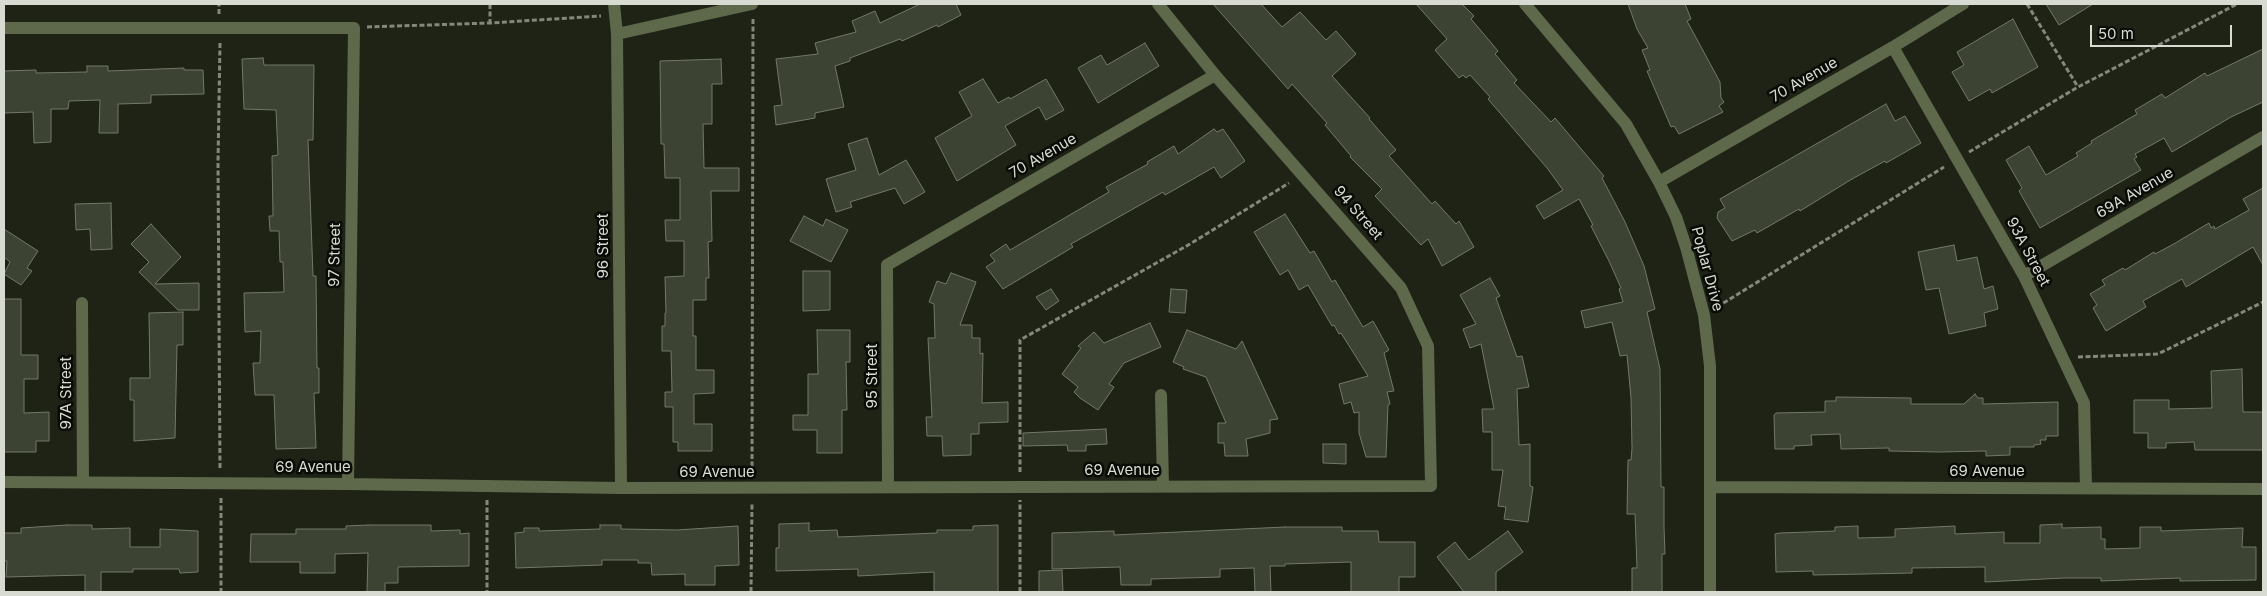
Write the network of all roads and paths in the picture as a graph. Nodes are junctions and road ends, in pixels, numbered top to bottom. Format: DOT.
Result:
graph roads {
  1 [pos="219,4"];
  2 [pos="490,4"];
  3 [pos="1158,4"];
  4 [pos="1525,4"];
  5 [pos="1963,4"];
  6 [pos="2027,4"];
  7 [pos="2237,4"];
  8 [pos="752,9"];
  9 [pos="615,10"];
  10 [pos="490,23"];
  11 [pos="4,28"];
  12 [pos="219,28"];
  13 [pos="354,28"];
  14 [pos="618,34"];
  15 [pos="1893,47"];
  16 [pos="1215,75"];
  17 [pos="2078,87"];
  18 [pos="2263,137"];
  19 [pos="1957,159"];
  20 [pos="1302,175"];
  21 [pos="1659,182"];
  22 [pos="887,265"];
  23 [pos="2024,276"];
  24 [pos="2263,302"];
  25 [pos="82,303"];
  26 [pos="1704,315"];
  27 [pos="2062,357"];
  28 [pos="1161,395"];
  29 [pos="4,482"];
  30 [pos="83,482"];
  31 [pos="220,483"];
  32 [pos="348,484"];
  33 [pos="487,486"];
  34 [pos="1020,486"];
  35 [pos="1163,486"];
  36 [pos="1431,486"];
  37 [pos="888,487"];
  38 [pos="1711,487"];
  39 [pos="621,488"];
  40 [pos="752,488"];
  41 [pos="2086,488"];
  42 [pos="2263,489"];
  43 [pos="221,592"];
  44 [pos="487,592"];
  45 [pos="751,592"];
  46 [pos="1020,592"];
  47 [pos="1710,592"];
  1 -- 12 [label="path"];
  2 -- 10 [label="path"];
  3 -- 16 [label="street, 94 Street"];
  4 -- 21 [label="street, Poplar Drive"];
  5 -- 15 [label="street, 70 Avenue"];
  6 -- 17 [label="path"];
  7 -- 17 [label="path"];
  8 -- 14 [label="street"];
  8 -- 40 [label="path"];
  9 -- 10 [label="path"];
  9 -- 14 [label="street, 96 Street"];
  10 -- 13 [label="path"];
  11 -- 12 [label="street"];
  12 -- 13 [label="street"];
  12 -- 31 [label="path"];
  13 -- 32 [label="street, 97 Street"];
  14 -- 39 [label="street, 96 Street"];
  15 -- 19 [label="street, 93A Street"];
  15 -- 21 [label="street, 70 Avenue"];
  16 -- 20 [label="street, 94 Street"];
  16 -- 22 [label="street, 70 Avenue"];
  17 -- 19 [label="path"];
  18 -- 23 [label="street, 69A Avenue"];
  19 -- 23 [label="street, 93A Street"];
  19 -- 26 [label="path"];
  20 -- 34 [label="path"];
  20 -- 36 [label="street, 94 Street"];
  21 -- 26 [label="street, Poplar Drive"];
  22 -- 37 [label="street, 95 Street"];
  23 -- 27 [label="street, 93A Street"];
  24 -- 27 [label="path"];
  25 -- 30 [label="street, 97A Street"];
  26 -- 38 [label="street, Poplar Drive"];
  27 -- 41 [label="street, 93A Street"];
  28 -- 35 [label="street"];
  29 -- 30 [label="street, 69 Avenue"];
  30 -- 31 [label="street, 69 Avenue"];
  31 -- 32 [label="street, 69 Avenue"];
  31 -- 43 [label="path"];
  32 -- 33 [label="street, 69 Avenue"];
  33 -- 39 [label="street, 69 Avenue"];
  33 -- 44 [label="path"];
  34 -- 35 [label="street, 69 Avenue"];
  34 -- 37 [label="street, 69 Avenue"];
  34 -- 46 [label="path"];
  35 -- 36 [label="street, 69 Avenue"];
  37 -- 40 [label="street, 69 Avenue"];
  38 -- 41 [label="street, 69 Avenue"];
  38 -- 47 [label="street, Poplar Drive"];
  39 -- 40 [label="street, 69 Avenue"];
  40 -- 45 [label="path"];
  41 -- 42 [label="street, 69 Avenue"];
}
